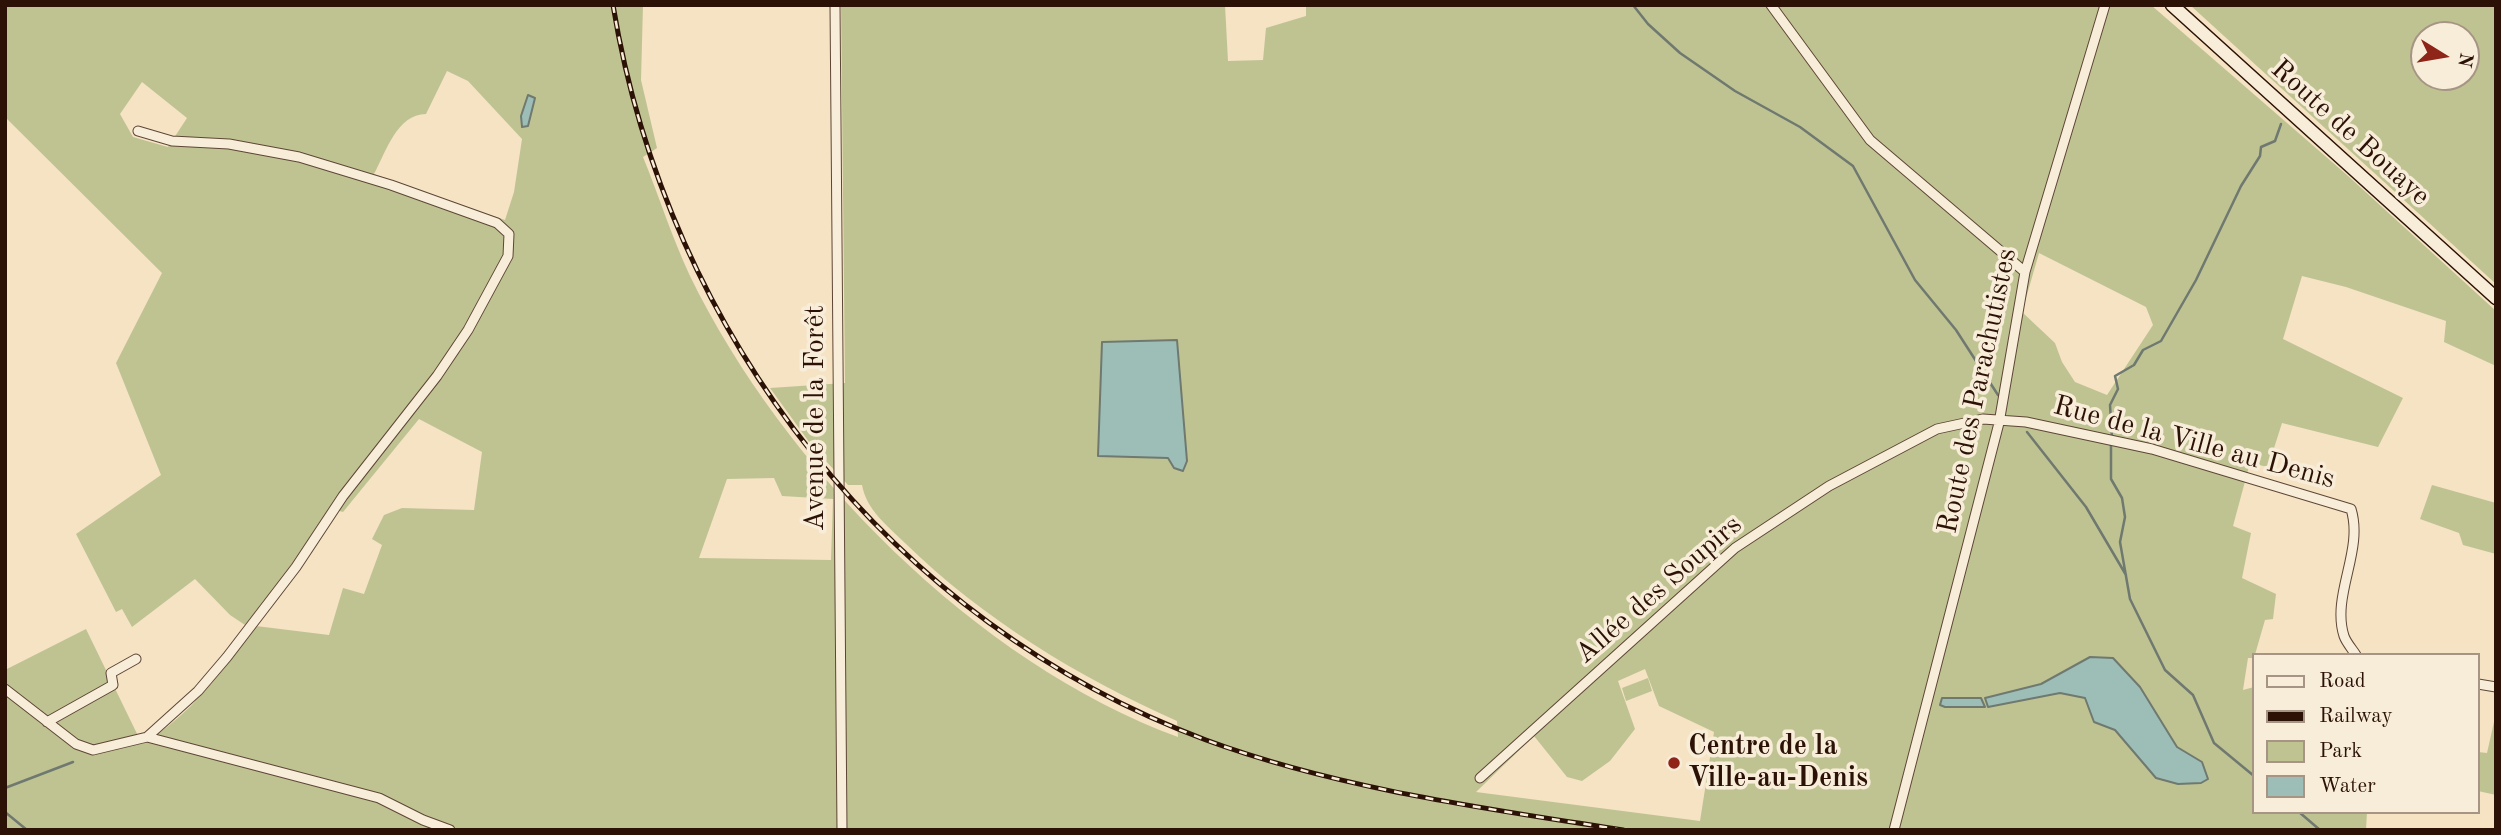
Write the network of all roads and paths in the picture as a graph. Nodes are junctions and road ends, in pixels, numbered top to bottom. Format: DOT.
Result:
graph roads {
  1 [pos="835,5"];
  2 [pos="1771,5"];
  3 [pos="2105,5"];
  4 [pos="2172,5"];
  5 [pos="138,131"];
  6 [pos="2025,272"];
  7 [pos="2496,298"];
  8 [pos="2000,419"];
  9 [pos="2355,653"];
  10 [pos="136,659"];
  11 [pos="5,689"];
  12 [pos="47,722"];
  13 [pos="147,737"];
  14 [pos="1480,778"];
  15 [pos="450,830"];
  16 [pos="842,830"];
  17 [pos="1894,830"];
  1 -- 16 [label="street, Avenue de la Forêt"];
  2 -- 6 [label="street"];
  3 -- 6 [label="street, Route des Parachutistes"];
  4 -- 7 [label="main road, Route de Bouaye"];
  5 -- 13 [label="street"];
  6 -- 8 [label="street, Route des Parachutistes"];
  8 -- 9 [label="street, Rue de la Ville au Denis"];
  8 -- 14 [label="street, Allée des Soupirs"];
  8 -- 17 [label="street, Route des Parachutistes"];
  10 -- 12 [label="street"];
  11 -- 12 [label="street"];
  12 -- 13 [label="street"];
  13 -- 15 [label="street"];
}
